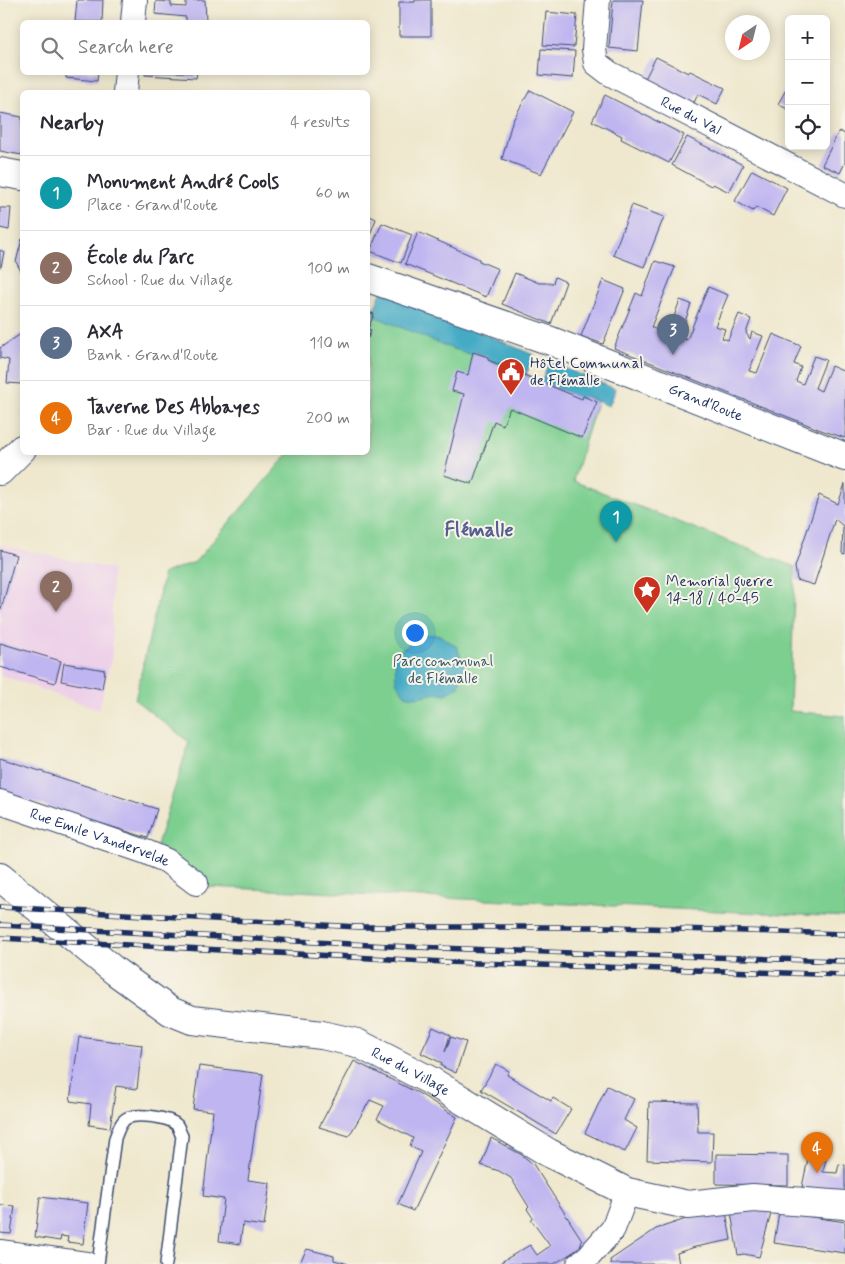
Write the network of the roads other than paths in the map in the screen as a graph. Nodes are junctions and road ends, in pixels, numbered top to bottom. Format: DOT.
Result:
graph roads {
  1 [pos="135,0"];
  2 [pos="598,0"];
  3 [pos="133,20"];
  4 [pos="127,75"];
  5 [pos="125,90"];
  6 [pos="0,172"];
  7 [pos="20,176"];
  8 [pos="845,195"];
  9 [pos="370,279"];
  10 [pos="20,451"];
  11 [pos="845,457"];
  12 [pos="0,471"];
  13 [pos="0,802"];
  14 [pos="0,877"];
  15 [pos="196,884"];
  16 [pos="627,1192"];
  17 [pos="845,1206"];
  18 [pos="0,1252"];
  19 [pos="587,1262"];
  20 [pos="86,1264"];
  21 [pos="98,1264"];
  22 [pos="166,1264"];
  1 -- 3 [label="street"];
  2 -- 8 [label="street, Rue du Val"];
  4 -- 5 [label="street"];
  6 -- 7 [label="street"];
  9 -- 11 [label="street, Grand'Route"];
  10 -- 12 [label="street"];
  13 -- 15 [label="street, Rue Emile Vandervelde"];
  14 -- 16 [label="street, Rue du Village"];
  16 -- 17 [label="street, Rue du Village"];
  16 -- 19 [label="street"];
  18 -- 20 [label="street"];
  21 -- 22 [label="lane"];
}
